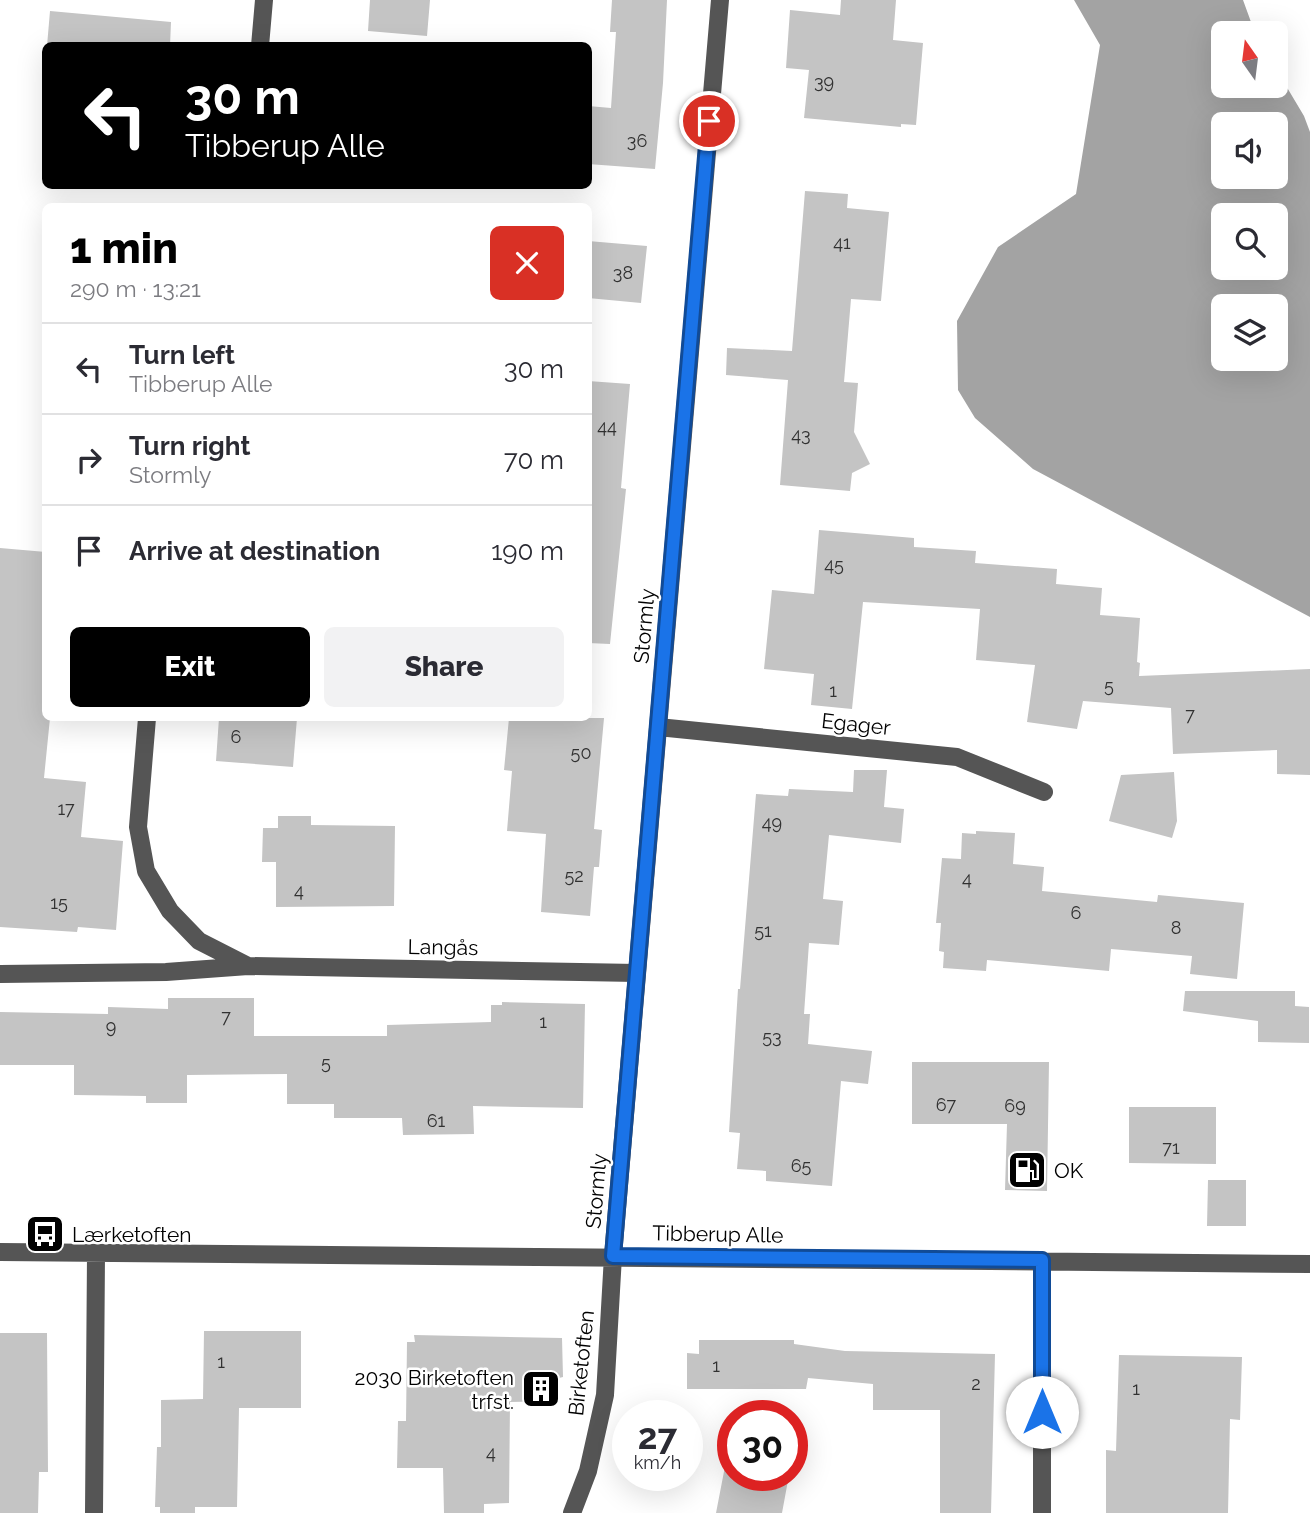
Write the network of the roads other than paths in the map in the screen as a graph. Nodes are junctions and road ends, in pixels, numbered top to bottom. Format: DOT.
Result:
graph roads {
  1 [pos="264,0"];
  2 [pos="720,0"];
  3 [pos="260,42"];
  4 [pos="147,721"];
  5 [pos="658,727"];
  6 [pos="1044,792"];
  7 [pos="248,966"];
  8 [pos="637,973"];
  9 [pos="0,974"];
  10 [pos="0,1252"];
  11 [pos="96,1255"];
  12 [pos="613,1256"];
  13 [pos="1042,1260"];
  14 [pos="1310,1264"];
  15 [pos="94,1513"];
  16 [pos="572,1513"];
  17 [pos="1042,1513"];
  1 -- 3 [label="street"];
  2 -- 5 [label="street, Stormly"];
  4 -- 7 [label="street, Langås"];
  5 -- 6 [label="street, Egager"];
  5 -- 8 [label="street, Stormly"];
  7 -- 8 [label="street, Langås"];
  7 -- 9 [label="street, Langås"];
  8 -- 12 [label="street, Stormly"];
  10 -- 11 [label="street, Tibberup Alle"];
  11 -- 12 [label="street, Tibberup Alle"];
  11 -- 15 [label="street"];
  12 -- 13 [label="street, Tibberup Alle"];
  12 -- 16 [label="street, Birketoften"];
  13 -- 14 [label="street, Tibberup Alle"];
  13 -- 17 [label="street"];
}
